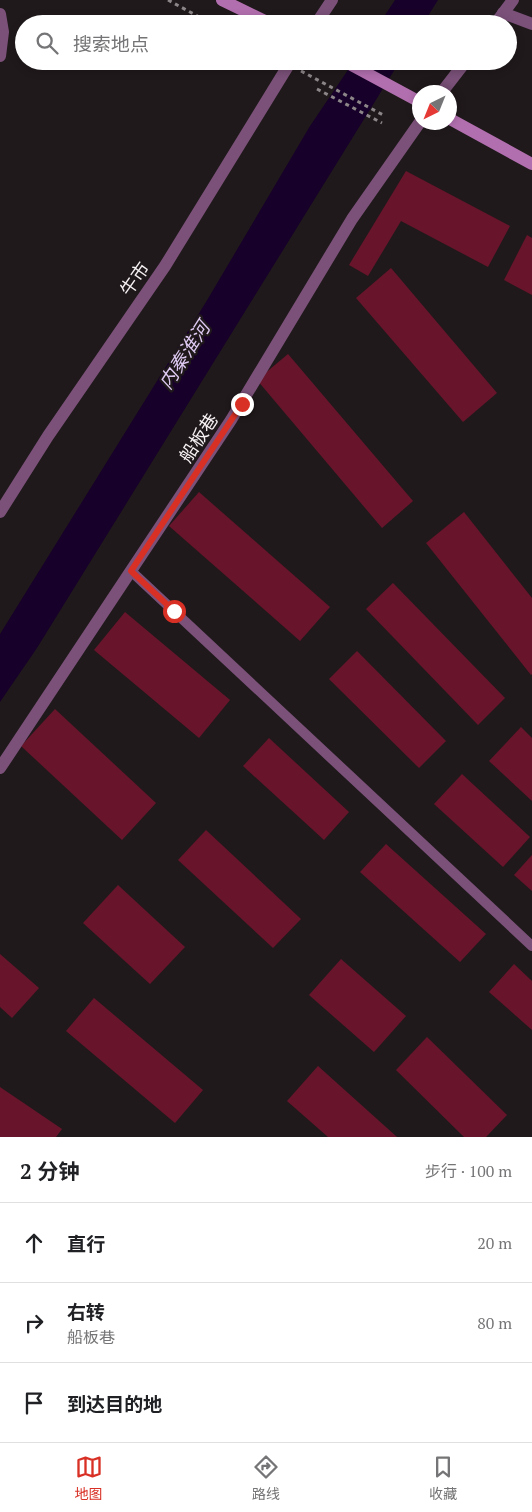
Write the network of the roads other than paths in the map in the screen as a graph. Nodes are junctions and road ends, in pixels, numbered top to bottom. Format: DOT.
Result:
graph roads {
  1 [pos="222,0"];
  2 [pos="332,0"];
  3 [pos="513,0"];
  4 [pos="0,14"];
  5 [pos="252,15"];
  6 [pos="322,15"];
  7 [pos="502,15"];
  8 [pos="517,22"];
  9 [pos="532,24"];
  10 [pos="0,56"];
  11 [pos="285,70"];
  12 [pos="361,70"];
  13 [pos="459,70"];
  14 [pos="447,85"];
  15 [pos="412,98"];
  16 [pos="457,123"];
  17 [pos="414,130"];
  18 [pos="532,164"];
  19 [pos="0,512"];
  20 [pos="131,571"];
  21 [pos="0,768"];
  22 [pos="532,946"];
  1 -- 5 [label="main road"];
  2 -- 6 [label="street"];
  3 -- 7 [label="street"];
  4 -- 10 [label="street"];
  8 -- 9 [label="street"];
  11 -- 19 [label="street, 牛市"];
  12 -- 15 [label="main road"];
  13 -- 14 [label="street"];
  16 -- 18 [label="main road"];
  17 -- 20 [label="street, 船板巷"];
  20 -- 21 [label="street, 船板巷"];
  20 -- 22 [label="lane"];
}
